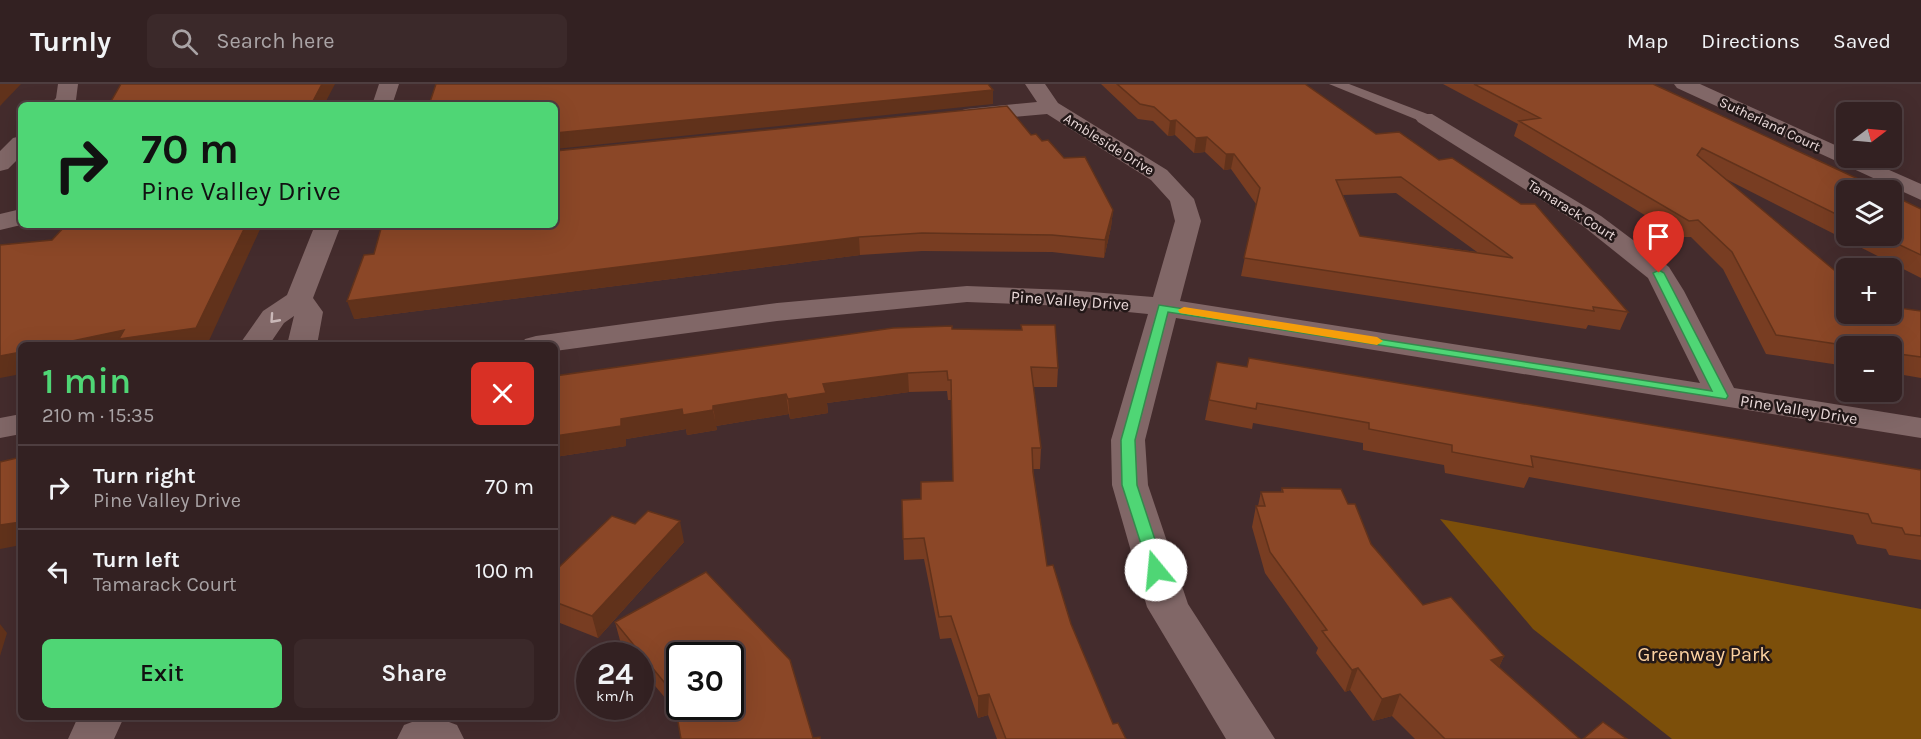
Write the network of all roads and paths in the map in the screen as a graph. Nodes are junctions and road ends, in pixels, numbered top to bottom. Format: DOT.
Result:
graph roads {
  1 [pos="68,84"];
  2 [pos="390,84"];
  3 [pos="1035,84"];
  4 [pos="1336,84"];
  5 [pos="1684,84"];
  6 [pos="64,102"];
  7 [pos="383,102"];
  8 [pos="1051,107"];
  9 [pos="949,117"];
  10 [pos="1425,118"];
  11 [pos="18,146"];
  12 [pos="0,164"];
  13 [pos="1921,193"];
  14 [pos="18,218"];
  15 [pos="0,222"];
  16 [pos="327,228"];
  17 [pos="300,299"];
  18 [pos="1163,307"];
  19 [pos="256,342"];
  20 [pos="303,342"];
  21 [pos="558,342"];
  22 [pos="1722,396"];
  23 [pos="18,425"];
  24 [pos="0,428"];
  25 [pos="1921,428"];
  26 [pos="100,720"];
  27 [pos="91,739"];
  28 [pos="420,739"];
  29 [pos="441,739"];
  30 [pos="1252,739"];
  1 -- 6 [label="street"];
  2 -- 7 [label="street"];
  3 -- 8 [label="street, Ambleside Drive"];
  4 -- 10 [label="lane"];
  5 -- 13 [label="street, Sutherland Court"];
  8 -- 9 [label="street"];
  8 -- 18 [label="street, Ambleside Drive"];
  10 -- 22 [label="street, Tamarack Court"];
  11 -- 12 [label="street"];
  14 -- 15 [label="street"];
  16 -- 17 [label="street"];
  17 -- 19 [label="street, one-way"];
  17 -- 20 [label="street"];
  18 -- 21 [label="street, Pine Valley Drive"];
  18 -- 22 [label="street, Pine Valley Drive"];
  18 -- 30 [label="street, Ambleside Drive"];
  22 -- 25 [label="street, Pine Valley Drive"];
  23 -- 24 [label="street"];
  26 -- 27 [label="street"];
  28 -- 29 [label="street"];
}
